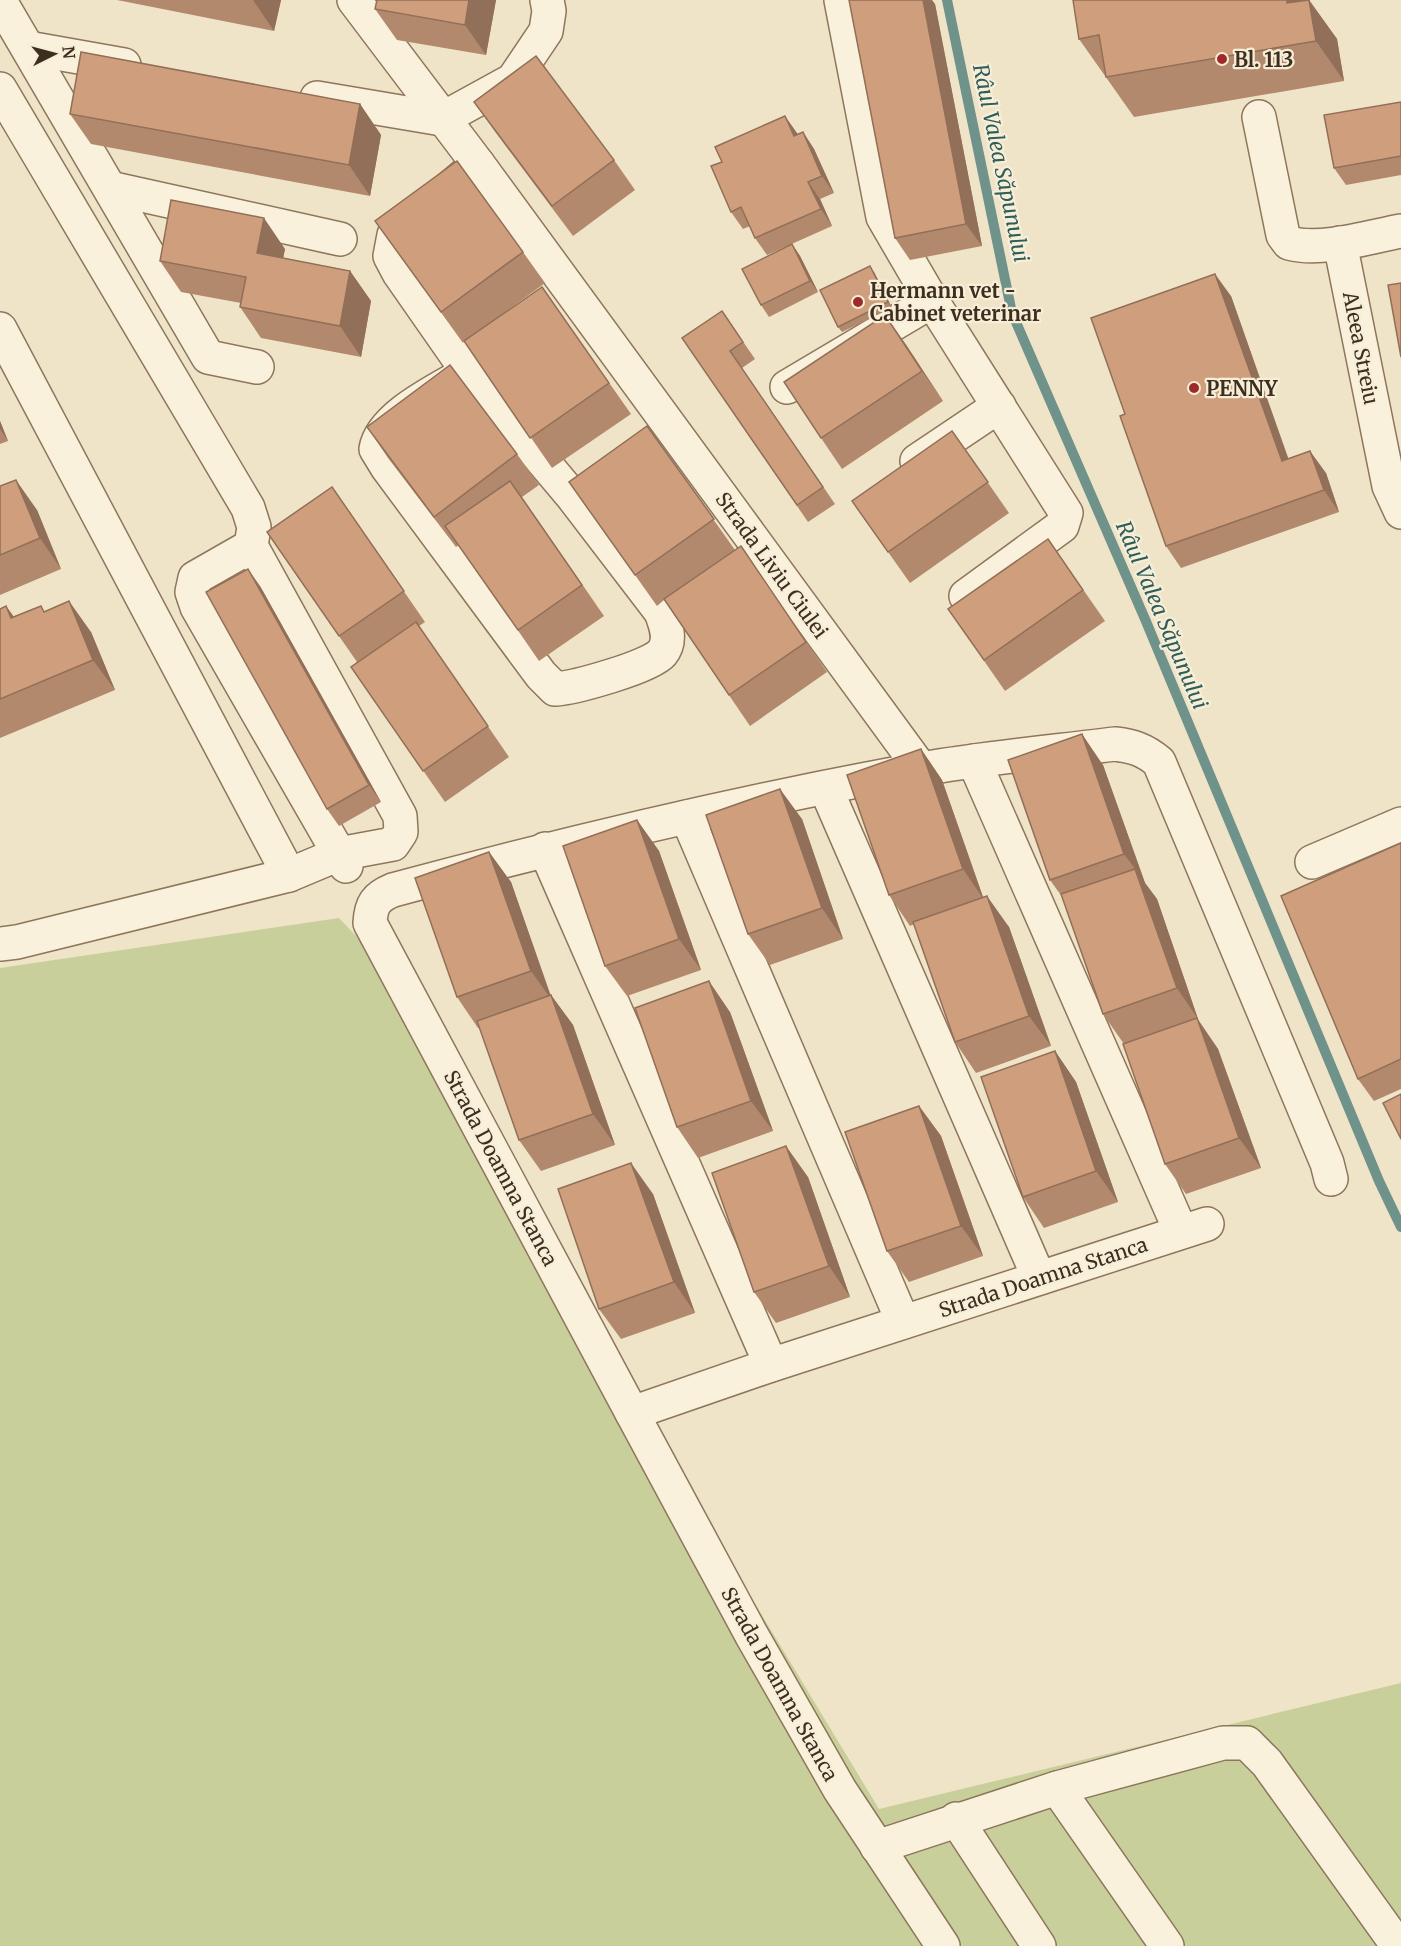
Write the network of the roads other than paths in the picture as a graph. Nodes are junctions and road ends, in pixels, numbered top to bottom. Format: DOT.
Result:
graph roads {
  1 [pos="354,0"];
  2 [pos="546,0"];
  3 [pos="841,0"];
  4 [pos="0,1"];
  5 [pos="28,48"];
  6 [pos="154,70"];
  7 [pos="0,89"];
  8 [pos="292,93"];
  9 [pos="1259,117"];
  10 [pos="442,119"];
  11 [pos="478,164"];
  12 [pos="110,188"];
  13 [pos="1401,231"];
  14 [pos="340,239"];
  15 [pos="1340,243"];
  16 [pos="932,301"];
  17 [pos="0,329"];
  18 [pos="257,367"];
  19 [pos="468,372"];
  20 [pos="787,387"];
  21 [pos="999,406"];
  22 [pos="668,424"];
  23 [pos="642,444"];
  24 [pos="599,477"];
  25 [pos="890,478"];
  26 [pos="573,497"];
  27 [pos="1401,512"];
  28 [pos="251,546"];
  29 [pos="966,596"];
  30 [pos="974,761"];
  31 [pos="921,769"];
  32 [pos="826,789"];
  33 [pos="687,817"];
  34 [pos="1401,824"];
  35 [pos="545,849"];
  36 [pos="342,860"];
  37 [pos="1312,862"];
  38 [pos="289,875"];
  39 [pos="0,944"];
  40 [pos="1330,1179"];
  41 [pos="1039,1278"];
  42 [pos="903,1322"];
  43 [pos="771,1365"];
  44 [pos="632,1413"];
  45 [pos="1057,1788"];
  46 [pos="956,1819"];
  47 [pos="877,1847"];
  48 [pos="943,1946"];
  49 [pos="1039,1946"];
  50 [pos="1167,1946"];
  51 [pos="1398,1946"];
  1 -- 10 [label="street, Strada Liviu Ciulei"];
  2 -- 10 [label="street"];
  3 -- 16 [label="street"];
  4 -- 5 [label="street"];
  5 -- 6 [label="street"];
  5 -- 12 [label="street"];
  7 -- 28 [label="street"];
  8 -- 10 [label="street"];
  9 -- 15 [label="street"];
  10 -- 11 [label="street, Strada Liviu Ciulei"];
  11 -- 19 [label="street"];
  11 -- 22 [label="street, Strada Liviu Ciulei"];
  12 -- 14 [label="street"];
  12 -- 18 [label="street"];
  13 -- 15 [label="street"];
  15 -- 27 [label="street, Aleea Streiu"];
  16 -- 20 [label="street"];
  16 -- 21 [label="street"];
  17 -- 38 [label="street"];
  19 -- 26 [label="street"];
  19 -- 26 [label="street"];
  21 -- 25 [label="street"];
  21 -- 29 [label="street"];
  22 -- 23 [label="street"];
  22 -- 31 [label="street, Strada Liviu Ciulei"];
  24 -- 26 [label="street"];
  28 -- 36 [label="street"];
  28 -- 36 [label="street"];
  30 -- 31 [label="street"];
  30 -- 40 [label="street"];
  30 -- 41 [label="street, Strada Doamna Stanca"];
  31 -- 32 [label="street"];
  32 -- 33 [label="street"];
  32 -- 41 [label="street"];
  33 -- 35 [label="street"];
  33 -- 42 [label="street"];
  34 -- 37 [label="street"];
  35 -- 43 [label="street"];
  35 -- 44 [label="street, Strada Doamna Stanca"];
  36 -- 38 [label="street"];
  38 -- 39 [label="street"];
  41 -- 42 [label="street, Strada Doamna Stanca"];
  42 -- 43 [label="street, Strada Doamna Stanca"];
  43 -- 44 [label="street, Strada Doamna Stanca"];
  44 -- 47 [label="street, Strada Doamna Stanca"];
  45 -- 46 [label="street"];
  45 -- 50 [label="street"];
  45 -- 51 [label="street"];
  46 -- 47 [label="street"];
  46 -- 49 [label="street"];
  47 -- 48 [label="street, Strada Doamna Stanca"];
}
